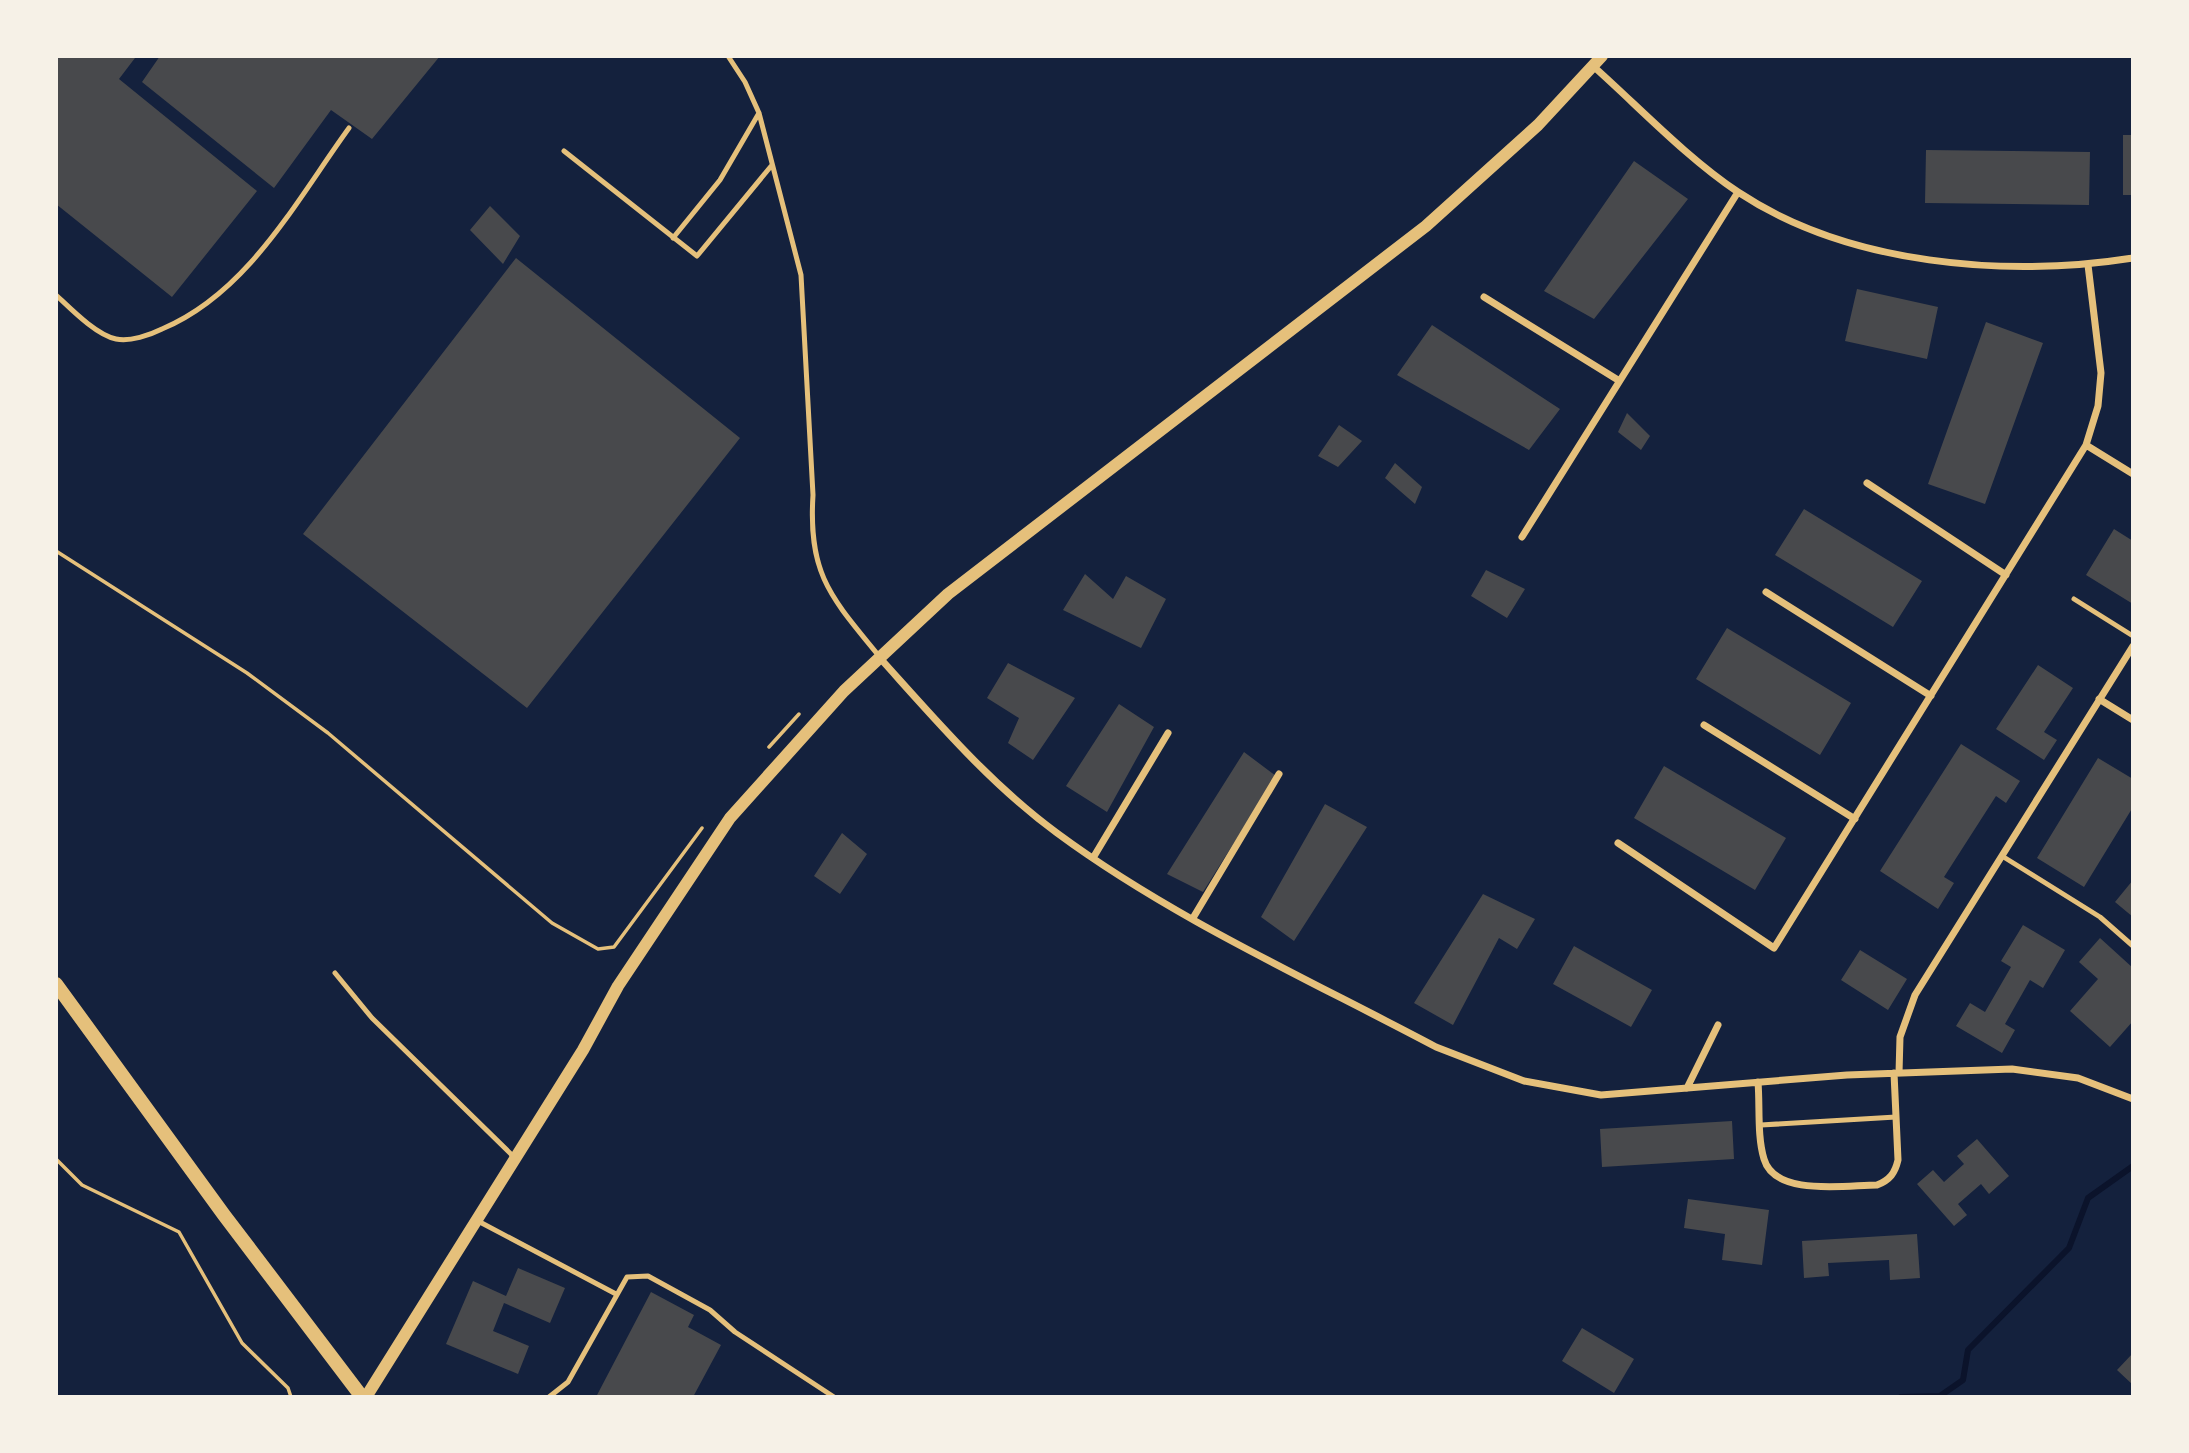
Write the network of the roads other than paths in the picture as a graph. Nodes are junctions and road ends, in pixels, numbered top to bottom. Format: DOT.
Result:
graph roads {
  1 [pos="728,56"];
  2 [pos="1602,56"];
  3 [pos="1593,66"];
  4 [pos="759,113"];
  5 [pos="349,128"];
  6 [pos="564,151"];
  7 [pos="772,165"];
  8 [pos="1738,192"];
  9 [pos="673,237"];
  10 [pos="2133,258"];
  11 [pos="2088,265"];
  12 [pos="56,295"];
  13 [pos="1484,297"];
  14 [pos="1618,380"];
  15 [pos="2086,445"];
  16 [pos="2133,474"];
  17 [pos="1867,483"];
  18 [pos="1522,537"];
  19 [pos="2006,575"];
  20 [pos="1766,592"];
  21 [pos="2074,598"];
  22 [pos="2133,636"];
  23 [pos="2133,647"];
  24 [pos="879,656"];
  25 [pos="1931,696"];
  26 [pos="2099,699"];
  27 [pos="2133,720"];
  28 [pos="1704,725"];
  29 [pos="1168,733"];
  30 [pos="1279,774"];
  31 [pos="1855,819"];
  32 [pos="1618,843"];
  33 [pos="2002,856"];
  34 [pos="1093,858"];
  35 [pos="1193,918"];
  36 [pos="2133,946"];
  37 [pos="335,973"];
  38 [pos="56,984"];
  39 [pos="1718,1025"];
  40 [pos="1897,1073"];
  41 [pos="1758,1082"];
  42 [pos="1687,1088"];
  43 [pos="2133,1099"];
  44 [pos="1896,1117"];
  45 [pos="1761,1125"];
  46 [pos="515,1158"];
  47 [pos="476,1220"];
  48 [pos="616,1294"];
  49 [pos="824,1394"];
  50 [pos="364,1397"];
  51 [pos="549,1397"];
  52 [pos="834,1397"];
  1 -- 4 [label="lane"];
  2 -- 3 [label="street"];
  3 -- 8 [label="street"];
  3 -- 24 [label="street"];
  4 -- 7 [label="lane"];
  4 -- 9 [label="lane"];
  5 -- 12 [label="lane"];
  6 -- 9 [label="lane"];
  7 -- 9 [label="lane"];
  7 -- 24 [label="lane"];
  8 -- 11 [label="street"];
  8 -- 14 [label="street"];
  10 -- 11 [label="street"];
  11 -- 15 [label="street"];
  13 -- 14 [label="street"];
  14 -- 18 [label="street"];
  15 -- 16 [label="street"];
  15 -- 19 [label="street"];
  17 -- 19 [label="street"];
  19 -- 25 [label="street"];
  20 -- 25 [label="street"];
  21 -- 22 [label="lane"];
  23 -- 26 [label="street"];
  24 -- 34 [label="street"];
  24 -- 46 [label="street"];
  25 -- 31 [label="street"];
  26 -- 27 [label="street"];
  26 -- 33 [label="street"];
  28 -- 31 [label="street"];
  29 -- 34 [label="street"];
  30 -- 35 [label="street"];
  31 -- 32 [label="street"];
  33 -- 36 [label="lane"];
  33 -- 40 [label="street"];
  34 -- 35 [label="street"];
  35 -- 42 [label="street"];
  37 -- 46 [label="lane"];
  38 -- 50 [label="main road"];
  39 -- 42 [label="street"];
  40 -- 41 [label="street"];
  40 -- 43 [label="street"];
  40 -- 44 [label="street"];
  41 -- 42 [label="street"];
  41 -- 45 [label="street"];
  44 -- 45 [label="lane"];
  44 -- 45 [label="street"];
  46 -- 47 [label="street"];
  47 -- 48 [label="lane"];
  47 -- 50 [label="street"];
  48 -- 49 [label="lane"];
  48 -- 51 [label="lane"];
  49 -- 52 [label="lane"];
}
